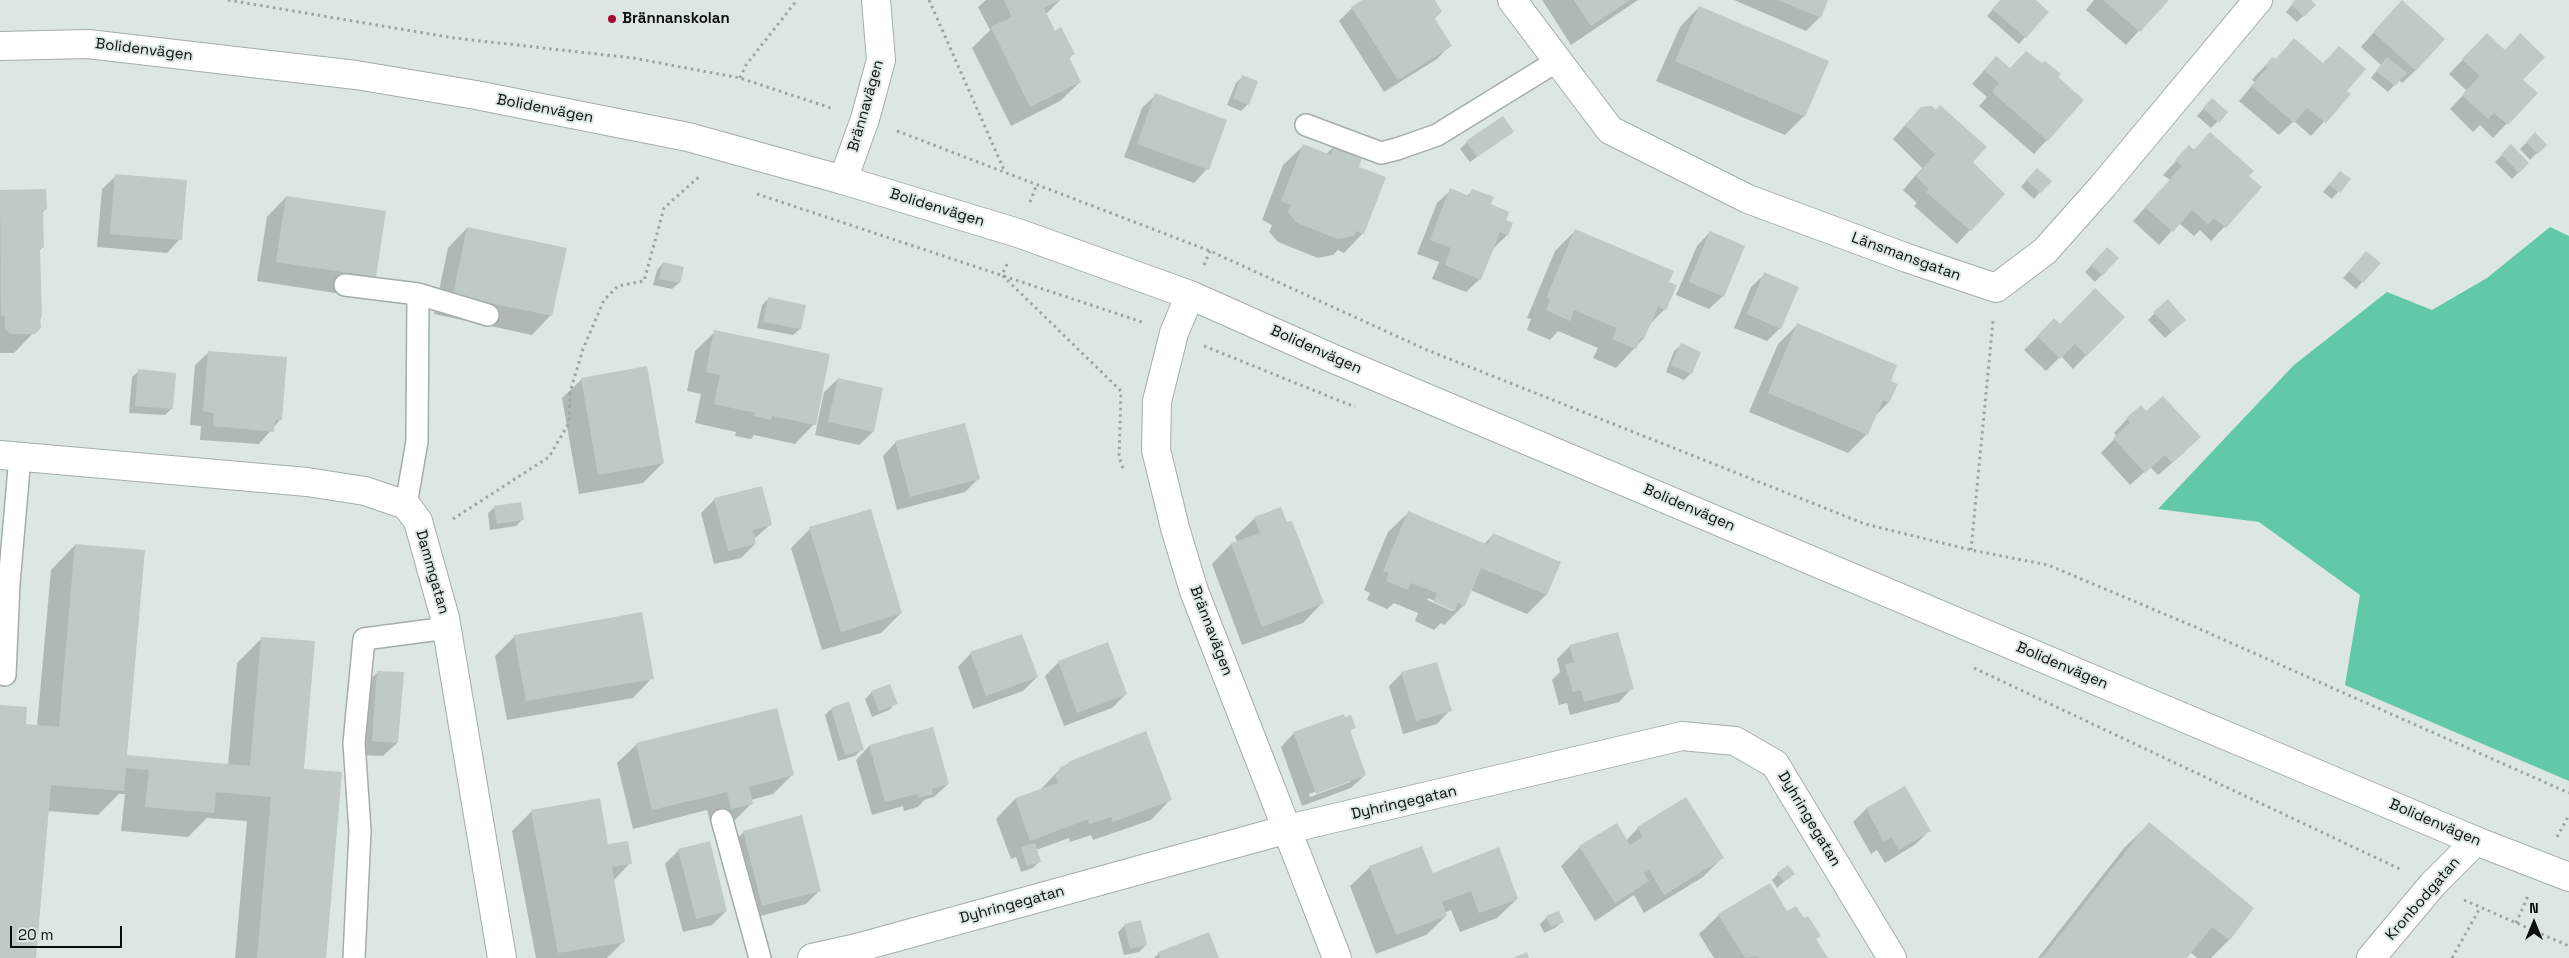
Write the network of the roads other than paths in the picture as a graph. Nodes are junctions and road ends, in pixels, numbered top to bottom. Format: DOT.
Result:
graph roads {
  1 [pos="876,0"];
  2 [pos="1512,0"];
  3 [pos="2258,0"];
  4 [pos="0,46"];
  5 [pos="1557,61"];
  6 [pos="1306,125"];
  7 [pos="844,180"];
  8 [pos="345,285"];
  9 [pos="418,294"];
  10 [pos="1190,295"];
  11 [pos="488,315"];
  12 [pos="10,456"];
  13 [pos="406,505"];
  14 [pos="4,583"];
  15 [pos="447,628"];
  16 [pos="5,675"];
  17 [pos="722,820"];
  18 [pos="1288,829"];
  19 [pos="2476,840"];
  20 [pos="2569,877"];
  21 [pos="354,958"];
  22 [pos="502,958"];
  23 [pos="760,958"];
  24 [pos="812,958"];
  25 [pos="1337,958"];
  26 [pos="1892,958"];
  27 [pos="2371,958"];
  1 -- 7 [label="street, Brännavägen"];
  2 -- 5 [label="street, Länsmansgatan"];
  3 -- 5 [label="street, Länsmansgatan"];
  4 -- 7 [label="street, Bolidenvägen"];
  5 -- 6 [label="lane"];
  7 -- 10 [label="street, Bolidenvägen"];
  8 -- 9 [label="lane"];
  9 -- 11 [label="lane"];
  9 -- 13 [label="lane"];
  10 -- 18 [label="street, Brännavägen"];
  10 -- 19 [label="street, Bolidenvägen"];
  12 -- 13 [label="street"];
  12 -- 14 [label="lane"];
  13 -- 15 [label="street, Dammgatan"];
  14 -- 16 [label="lane"];
  15 -- 21 [label="lane"];
  15 -- 22 [label="street, Dammgatan"];
  17 -- 23 [label="lane"];
  18 -- 24 [label="street, Dyhringegatan"];
  18 -- 25 [label="street, Brännavägen"];
  18 -- 26 [label="street, Dyhringegatan"];
  19 -- 20 [label="street, Bolidenvägen"];
  19 -- 27 [label="street, Kronbodgatan"];
}
